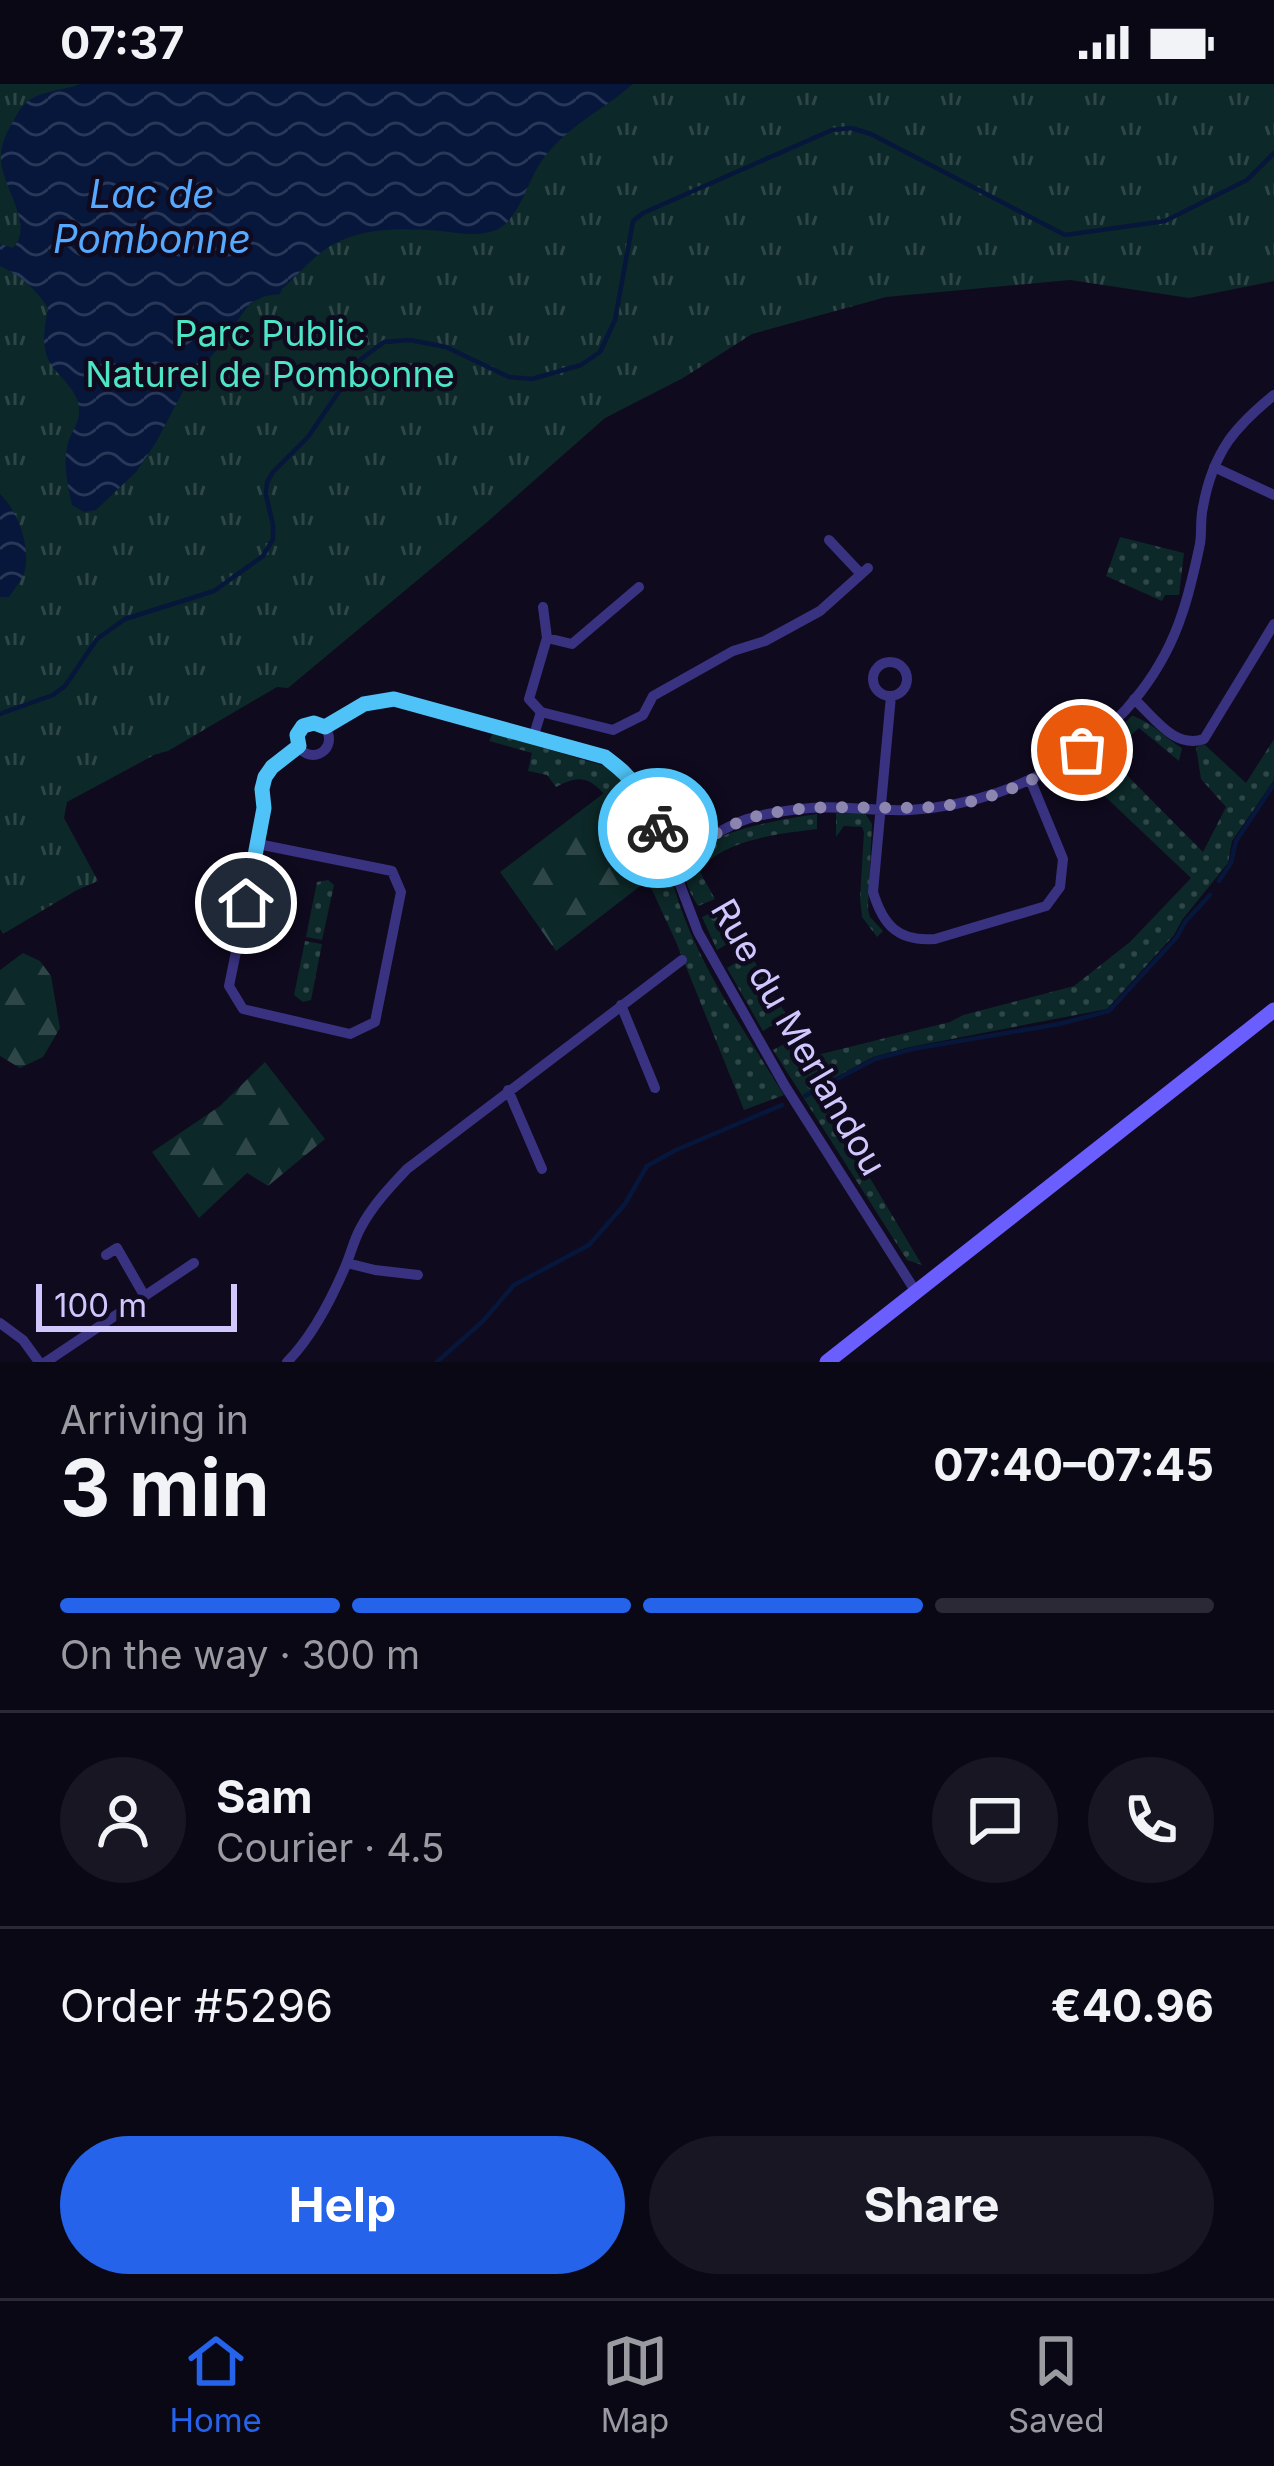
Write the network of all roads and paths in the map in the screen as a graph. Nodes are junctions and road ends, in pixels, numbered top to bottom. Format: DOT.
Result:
graph roads {
  1 [pos="1274,394"];
  2 [pos="1214,467"];
  3 [pos="1274,495"];
  4 [pos="830,540"];
  5 [pos="639,587"];
  6 [pos="543,607"];
  7 [pos="1274,624"];
  8 [pos="547,638"];
  9 [pos="891,696"];
  10 [pos="1134,699"];
  11 [pos="541,712"];
  12 [pos="325,727"];
  13 [pos="533,738"];
  14 [pos="299,746"];
  15 [pos="1030,779"];
  16 [pos="882,809"];
  17 [pos="679,843"];
  18 [pos="258,844"];
  19 [pos="682,960"];
  20 [pos="622,1005"];
  21 [pos="1274,1010"];
  22 [pos="655,1088"];
  23 [pos="508,1090"];
  24 [pos="542,1169"];
  25 [pos="106,1256"];
  26 [pos="194,1263"];
  27 [pos="347,1263"];
  28 [pos="418,1275"];
  29 [pos="916,1292"];
  30 [pos="144,1294"];
  31 [pos="0,1323"];
  32 [pos="42,1362"];
  33 [pos="287,1362"];
  34 [pos="826,1362"];
  1 -- 2 [label="street"];
  2 -- 3 [label="street"];
  2 -- 10 [label="street"];
  4 -- 11 [label="street"];
  5 -- 8 [label="street"];
  6 -- 8 [label="street"];
  7 -- 10 [label="street"];
  8 -- 11 [label="street"];
  9 -- 16 [label="street"];
  10 -- 15 [label="street"];
  11 -- 13 [label="street"];
  12 -- 13 [label="street"];
  12 -- 14 [label="street"];
  12 -- 14 [label="street"];
  13 -- 17 [label="street"];
  14 -- 18 [label="street"];
  15 -- 16 [label="street"];
  15 -- 16 [label="street"];
  16 -- 17 [label="street"];
  17 -- 29 [label="street, Rue du Merlandou"];
  18 -- 18 [label="street"];
  19 -- 20 [label="street"];
  20 -- 22 [label="street"];
  20 -- 23 [label="street"];
  21 -- 29 [label="main road"];
  23 -- 24 [label="street"];
  23 -- 27 [label="street"];
  25 -- 30 [label="street"];
  26 -- 30 [label="street"];
  27 -- 28 [label="street"];
  27 -- 33 [label="street"];
  29 -- 34 [label="main road"];
  30 -- 32 [label="street"];
  31 -- 32 [label="street"];
}
